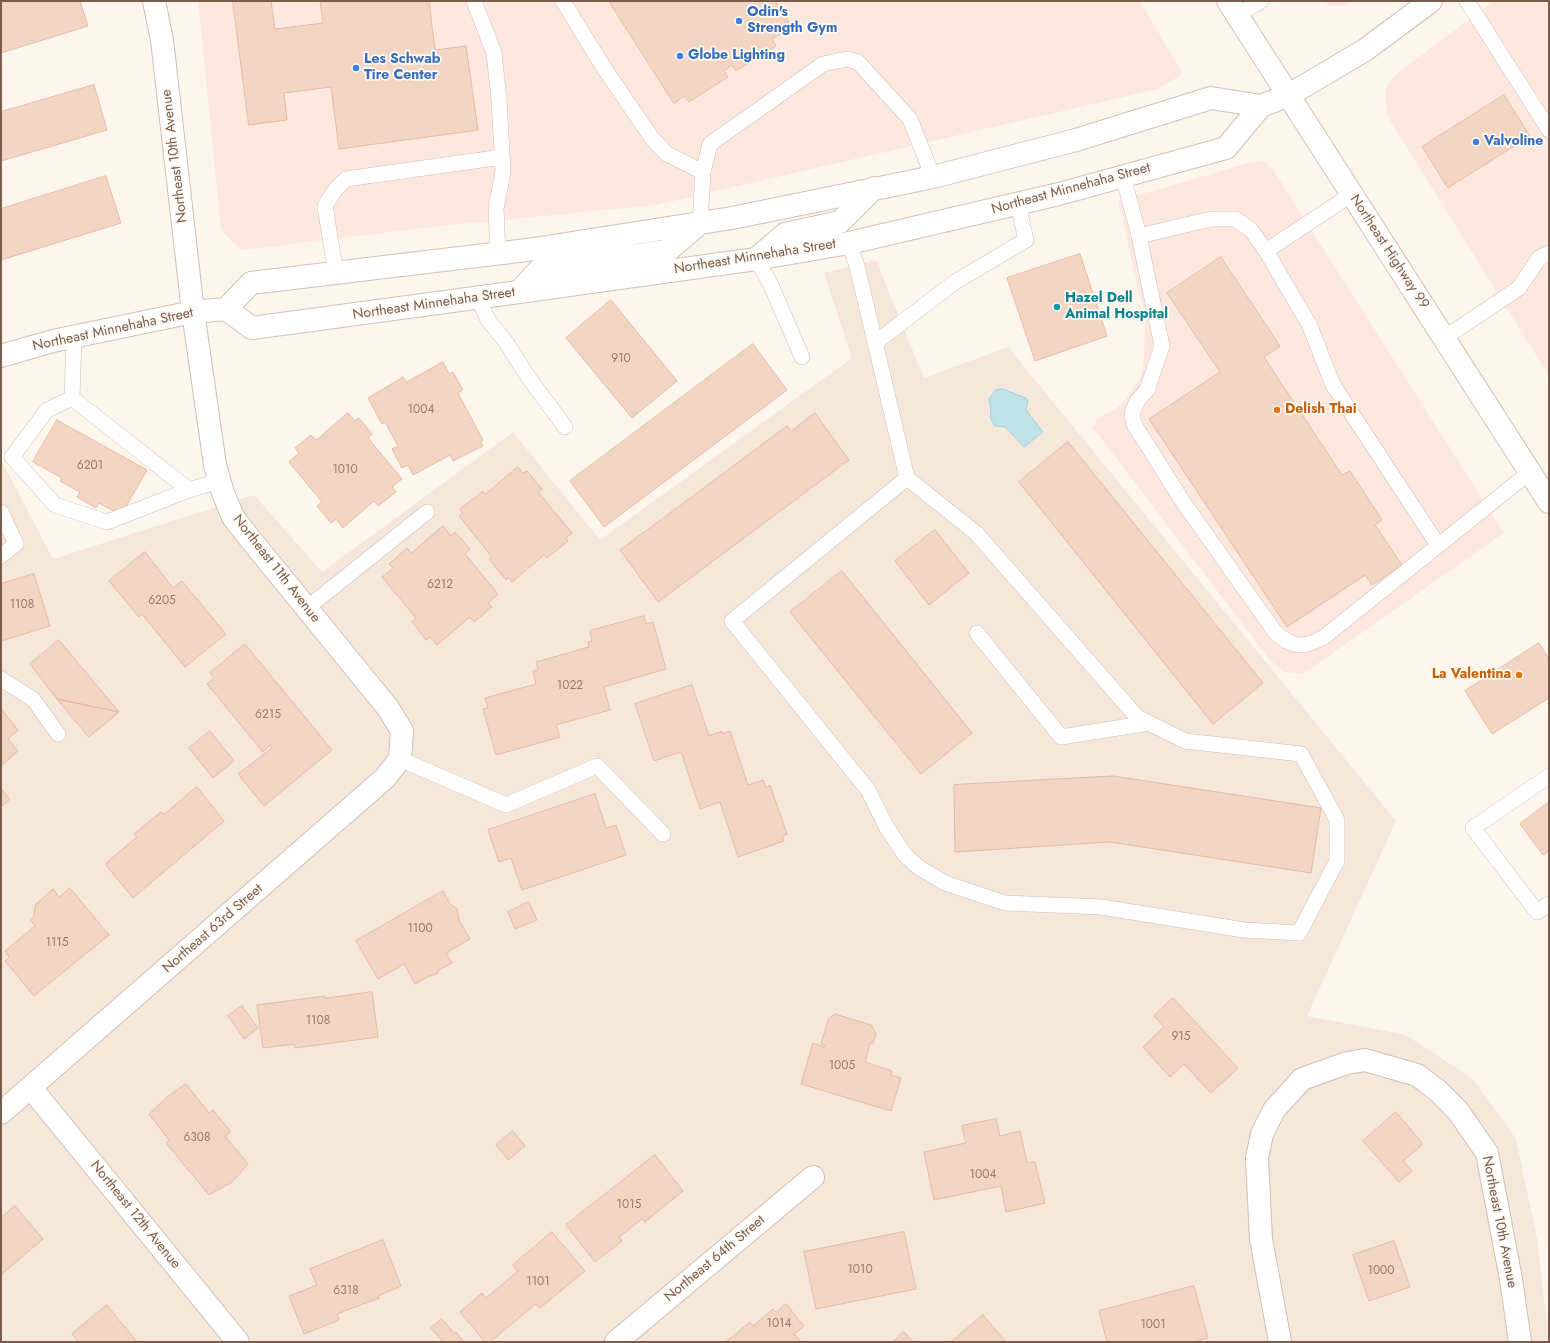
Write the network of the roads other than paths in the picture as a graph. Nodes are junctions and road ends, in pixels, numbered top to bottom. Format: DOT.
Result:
graph roads {
  1 [pos="154,1"];
  2 [pos="474,1"];
  3 [pos="563,1"];
  4 [pos="1261,1"];
  5 [pos="1431,1"];
  6 [pos="1468,1"];
  7 [pos="1233,8"];
  8 [pos="1289,95"];
  9 [pos="1261,106"];
  10 [pos="1549,130"];
  11 [pos="502,157"];
  12 [pos="703,172"];
  13 [pos="1123,176"];
  14 [pos="934,177"];
  15 [pos="874,188"];
  16 [pos="1352,194"];
  17 [pos="1018,204"];
  18 [pos="700,223"];
  19 [pos="1139,236"];
  20 [pos="849,243"];
  21 [pos="1266,251"];
  22 [pos="1549,253"];
  23 [pos="498,254"];
  24 [pos="756,258"];
  25 [pos="336,274"];
  26 [pos="519,292"];
  27 [pos="478,298"];
  28 [pos="226,309"];
  29 [pos="193,312"];
  30 [pos="74,337"];
  31 [pos="1444,338"];
  32 [pos="875,343"];
  33 [pos="1,356"];
  34 [pos="802,357"];
  35 [pos="72,398"];
  36 [pos="565,427"];
  37 [pos="1530,472"];
  38 [pos="907,478"];
  39 [pos="219,481"];
  40 [pos="189,490"];
  41 [pos="1549,502"];
  42 [pos="1,512"];
  43 [pos="427,512"];
  44 [pos="1438,545"];
  45 [pos="1,556"];
  46 [pos="307,608"];
  47 [pos="977,633"];
  48 [pos="1,680"];
  49 [pos="1149,723"];
  50 [pos="58,734"];
  51 [pos="400,759"];
  52 [pos="1549,776"];
  53 [pos="663,834"];
  54 [pos="1549,904"];
  55 [pos="31,1088"];
  56 [pos="1,1113"];
  57 [pos="813,1176"];
  58 [pos="238,1342"];
  59 [pos="616,1342"];
  60 [pos="1280,1342"];
  61 [pos="1520,1342"];
  1 -- 29 [label="main road, Northeast 10th Avenue"];
  2 -- 11 [label="lane"];
  3 -- 12 [label="lane"];
  4 -- 7 [label="lane"];
  5 -- 8 [label="main road"];
  6 -- 10 [label="lane"];
  7 -- 8 [label="main road, Northeast Highway 99"];
  8 -- 9 [label="main road, Northeast Minnehaha Street"];
  8 -- 16 [label="main road, Northeast Highway 99"];
  9 -- 13 [label="main road, Northeast Minnehaha Street"];
  9 -- 14 [label="main road"];
  11 -- 23 [label="lane"];
  11 -- 25 [label="lane"];
  12 -- 14 [label="lane"];
  12 -- 18 [label="lane"];
  13 -- 17 [label="main road, Northeast Minnehaha Street"];
  13 -- 19 [label="lane"];
  14 -- 15 [label="main road"];
  15 -- 18 [label="main road"];
  15 -- 24 [label="main road"];
  16 -- 21 [label="lane"];
  16 -- 31 [label="main road, Northeast Highway 99"];
  17 -- 20 [label="main road, Northeast Minnehaha Street"];
  17 -- 32 [label="lane"];
  18 -- 23 [label="main road"];
  18 -- 26 [label="main road"];
  19 -- 21 [label="lane"];
  19 -- 44 [label="lane"];
  20 -- 24 [label="main road, Northeast Minnehaha Street"];
  20 -- 32 [label="lane"];
  21 -- 44 [label="lane"];
  22 -- 31 [label="lane"];
  23 -- 25 [label="main road"];
  24 -- 26 [label="main road, Northeast Minnehaha Street"];
  24 -- 34 [label="lane"];
  25 -- 28 [label="main road"];
  26 -- 27 [label="main road, Northeast Minnehaha Street"];
  27 -- 28 [label="main road, Northeast Minnehaha Street"];
  27 -- 36 [label="lane"];
  28 -- 29 [label="main road, Northeast Minnehaha Street"];
  29 -- 30 [label="main road, Northeast Minnehaha Street"];
  29 -- 39 [label="main road, Northeast 11th Avenue"];
  30 -- 33 [label="main road, Northeast Minnehaha Street"];
  30 -- 35 [label="lane"];
  31 -- 37 [label="main road, Northeast Highway 99"];
  32 -- 38 [label="lane"];
  35 -- 40 [label="lane"];
  35 -- 40 [label="lane"];
  37 -- 41 [label="main road, Northeast Highway 99"];
  37 -- 44 [label="lane"];
  38 -- 49 [label="lane"];
  38 -- 49 [label="lane"];
  39 -- 40 [label="lane"];
  39 -- 46 [label="main road, Northeast 11th Avenue"];
  42 -- 45 [label="lane"];
  43 -- 46 [label="lane"];
  46 -- 51 [label="main road, Northeast 11th Avenue"];
  47 -- 49 [label="lane"];
  48 -- 50 [label="lane"];
  51 -- 53 [label="lane"];
  51 -- 55 [label="main road, Northeast 63rd Street"];
  52 -- 54 [label="lane"];
  55 -- 56 [label="main road, Northeast 63rd Street"];
  55 -- 58 [label="main road, Northeast 12th Avenue"];
  57 -- 59 [label="main road, Northeast 64th Street"];
  60 -- 61 [label="main road, Northeast 10th Avenue"];
}
